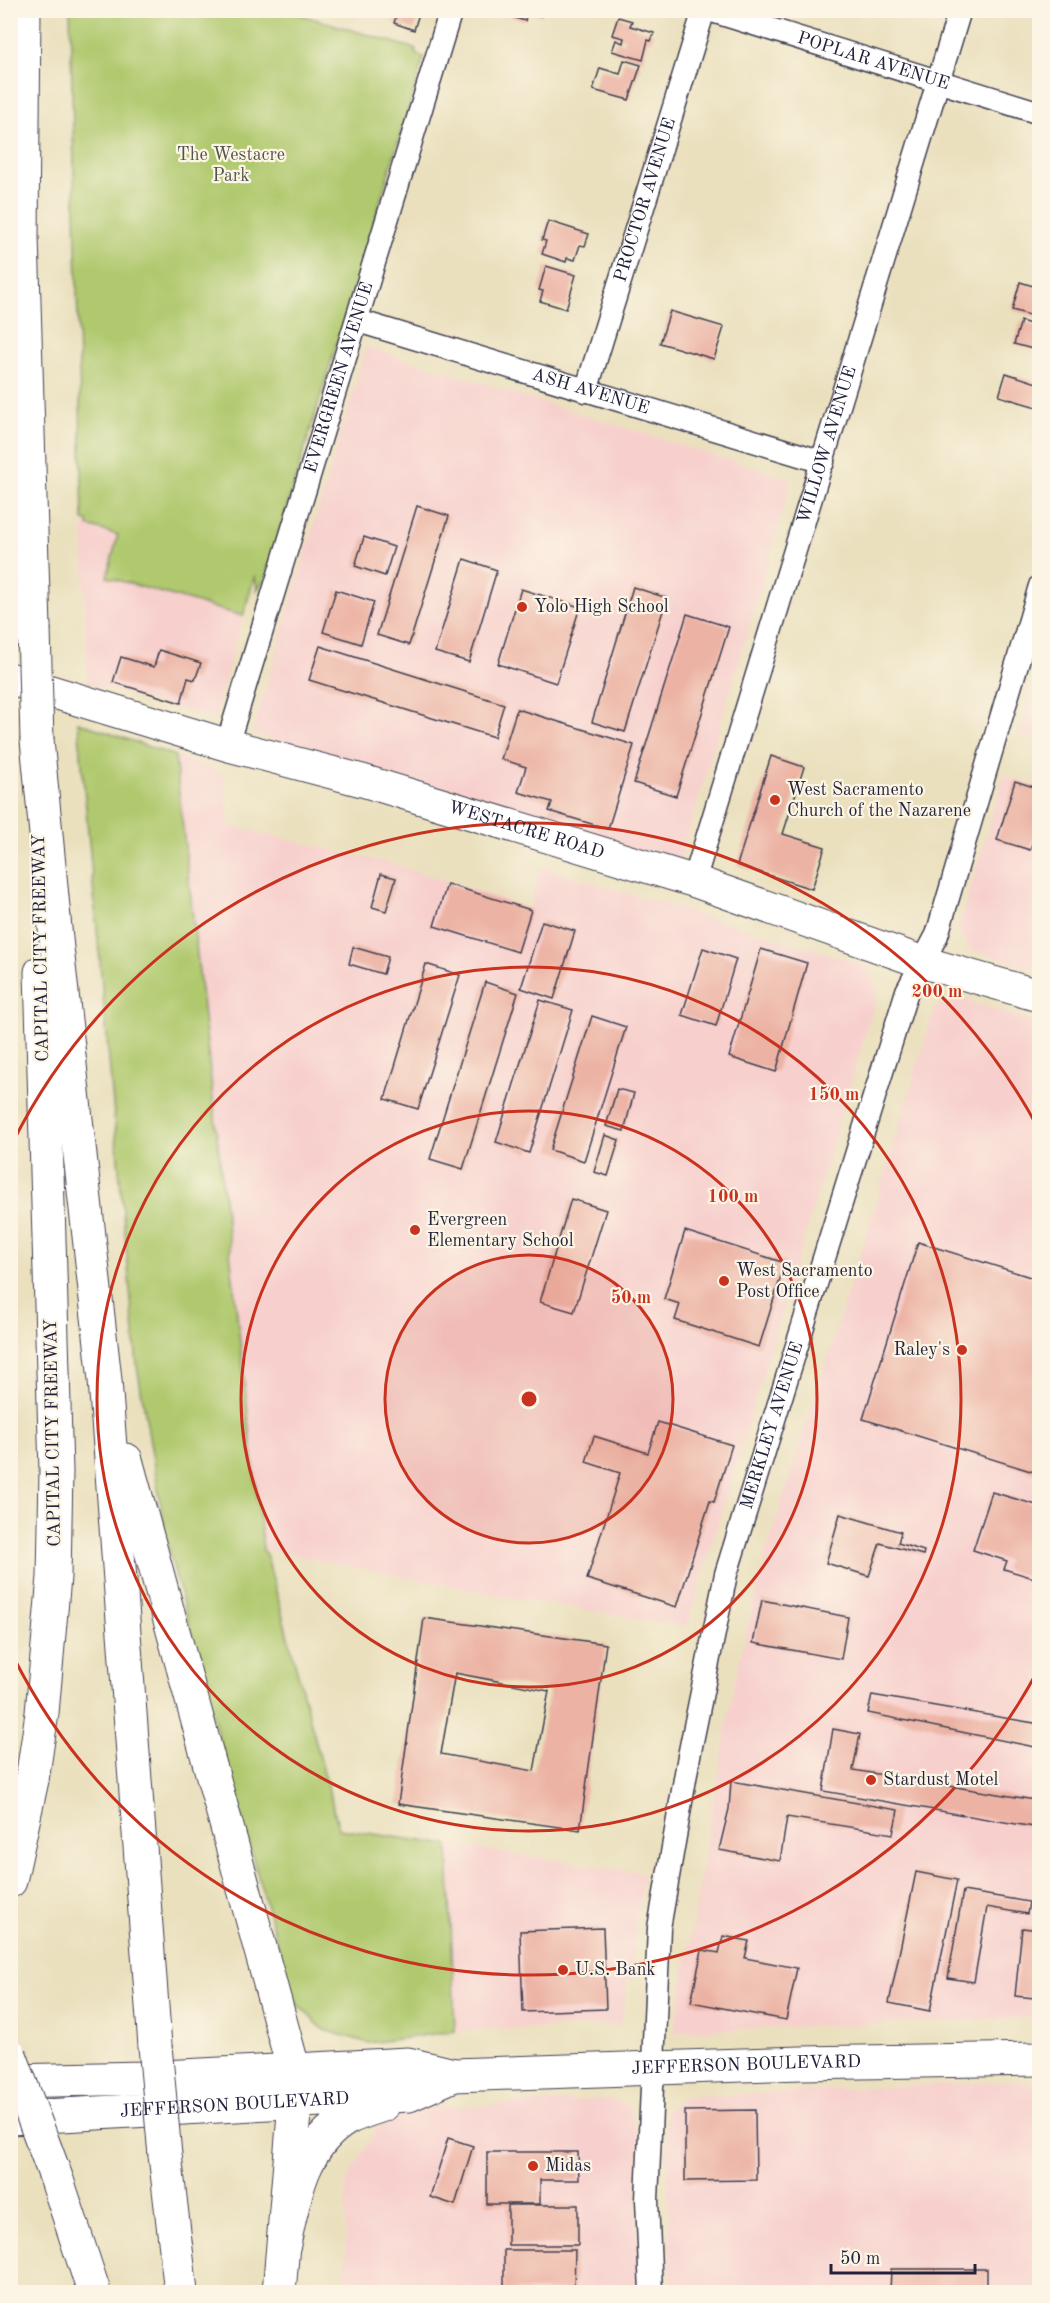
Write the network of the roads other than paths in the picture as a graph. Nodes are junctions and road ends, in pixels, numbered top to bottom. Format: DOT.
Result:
graph roads {
  1 [pos="24,10"];
  2 [pos="451,10"];
  3 [pos="704,10"];
  4 [pos="709,10"];
  5 [pos="960,10"];
  6 [pos="938,83"];
  7 [pos="1040,113"];
  8 [pos="358,321"];
  9 [pos="586,391"];
  10 [pos="823,462"];
  11 [pos="1040,586"];
  12 [pos="10,679"];
  13 [pos="37,740"];
  14 [pos="227,746"];
  15 [pos="694,881"];
  16 [pos="922,962"];
  17 [pos="1040,996"];
  18 [pos="105,1380"];
  19 [pos="10,1881"];
  20 [pos="10,2055"];
  21 [pos="1040,2058"];
  22 [pos="653,2067"];
  23 [pos="454,2075"];
  24 [pos="10,2081"];
  25 [pos="294,2087"];
  26 [pos="409,2095"];
  27 [pos="10,2118"];
  28 [pos="284,2244"];
  29 [pos="94,2292"];
  30 [pos="181,2292"];
  31 [pos="279,2292"];
  32 [pos="651,2292"];
  1 -- 13 [label="main road, CAPITAL CITY FREEWAY, bridge"];
  2 -- 8 [label="street, EVERGREEN AVENUE"];
  3 -- 9 [label="street, PROCTOR AVENUE"];
  4 -- 6 [label="street, POPLAR AVENUE"];
  5 -- 6 [label="street, WILLOW AVENUE"];
  6 -- 7 [label="street, POPLAR AVENUE"];
  6 -- 10 [label="street, WILLOW AVENUE"];
  8 -- 9 [label="street, ASH AVENUE"];
  8 -- 14 [label="street, EVERGREEN AVENUE"];
  9 -- 10 [label="street, ASH AVENUE"];
  10 -- 15 [label="street, WILLOW AVENUE"];
  11 -- 16 [label="street, MERKLEY AVENUE"];
  12 -- 14 [label="street, WESTACRE ROAD"];
  13 -- 18 [label="main road"];
  13 -- 19 [label="main road, CAPITAL CITY FREEWAY"];
  14 -- 15 [label="street, WESTACRE ROAD"];
  15 -- 16 [label="street, WESTACRE ROAD"];
  16 -- 17 [label="street, WESTACRE ROAD"];
  16 -- 22 [label="street, MERKLEY AVENUE"];
  18 -- 25 [label="main road"];
  18 -- 30 [label="main road, bridge"];
  20 -- 29 [label="main road, bridge"];
  21 -- 22 [label="main road, JEFFERSON BOULEVARD"];
  22 -- 23 [label="main road, JEFFERSON BOULEVARD"];
  22 -- 32 [label="street, MERKLEY AVENUE"];
  23 -- 25 [label="main road, JEFFERSON BOULEVARD"];
  23 -- 26 [label="main road, JEFFERSON BOULEVARD"];
  24 -- 25 [label="main road, JEFFERSON BOULEVARD"];
  25 -- 26 [label="main road, JEFFERSON BOULEVARD"];
  25 -- 27 [label="main road, JEFFERSON BOULEVARD"];
  25 -- 28 [label="main road"];
  26 -- 28 [label="main road"];
  28 -- 31 [label="main road"];
}
